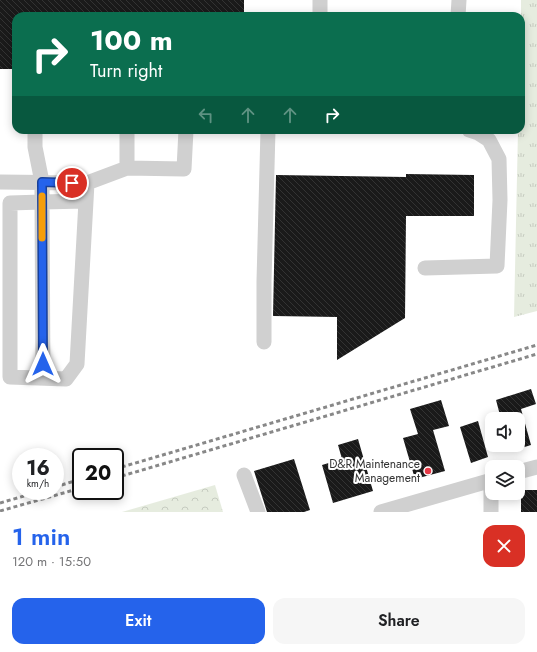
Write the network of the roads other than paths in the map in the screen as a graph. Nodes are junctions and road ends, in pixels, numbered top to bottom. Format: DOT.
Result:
graph roads {
  1 [pos="320,0"];
  2 [pos="459,0"];
  3 [pos="320,12"];
  4 [pos="458,12"];
  5 [pos="35,134"];
  6 [pos="128,134"];
  7 [pos="186,134"];
  8 [pos="268,134"];
  9 [pos="480,134"];
  10 [pos="127,168"];
  11 [pos="0,182"];
  12 [pos="42,182"];
  13 [pos="87,183"];
  14 [pos="85,201"];
  15 [pos="42,202"];
  16 [pos="425,268"];
  17 [pos="264,342"];
  18 [pos="43,378"];
  19 [pos="537,467"];
  20 [pos="525,470"];
  21 [pos="244,475"];
  22 [pos="485,482"];
  23 [pos="491,500"];
  24 [pos="258,512"];
  25 [pos="381,512"];
  26 [pos="491,512"];
  1 -- 3 [label="street"];
  2 -- 4 [label="street"];
  5 -- 12 [label="street"];
  6 -- 10 [label="street"];
  7 -- 10 [label="street"];
  8 -- 17 [label="street"];
  9 -- 16 [label="street"];
  10 -- 13 [label="street"];
  11 -- 12 [label="street"];
  12 -- 13 [label="street"];
  12 -- 15 [label="street"];
  13 -- 14 [label="street"];
  14 -- 15 [label="street"];
  14 -- 18 [label="street"];
  15 -- 18 [label="street"];
  15 -- 18 [label="street"];
  19 -- 20 [label="street"];
  21 -- 24 [label="street"];
  22 -- 25 [label="street"];
  23 -- 26 [label="street"];
}
